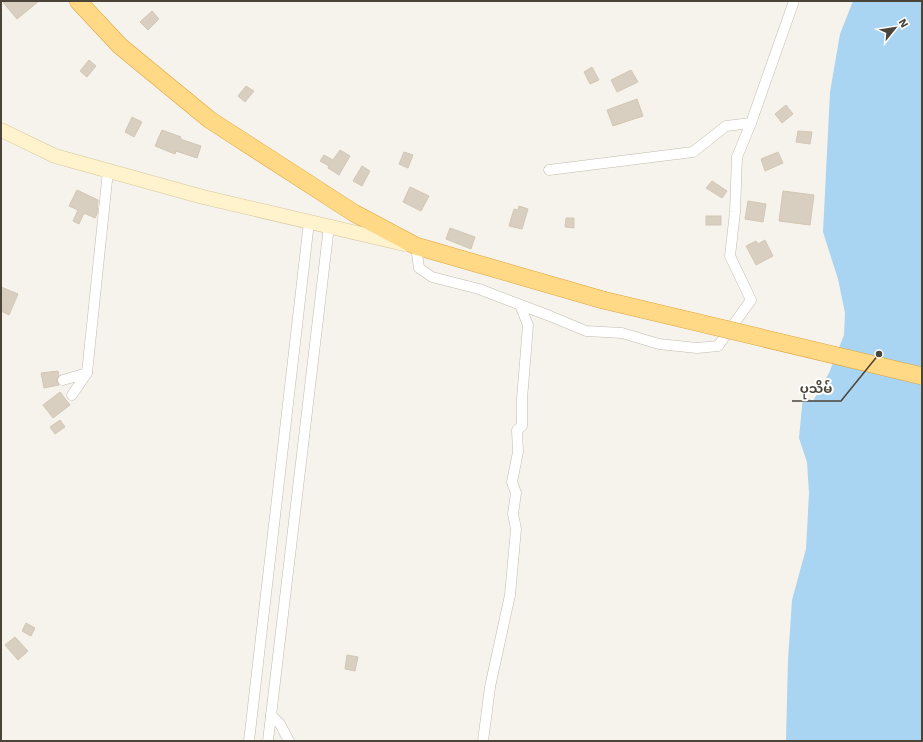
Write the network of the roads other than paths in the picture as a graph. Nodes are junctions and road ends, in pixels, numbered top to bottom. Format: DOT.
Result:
graph roads {
  1 [pos="78,1"];
  2 [pos="794,1"];
  3 [pos="750,123"];
  4 [pos="1,130"];
  5 [pos="549,170"];
  6 [pos="108,171"];
  7 [pos="309,222"];
  8 [pos="329,226"];
  9 [pos="416,246"];
  10 [pos="520,305"];
  11 [pos="88,373"];
  12 [pos="922,376"];
  13 [pos="63,380"];
  14 [pos="72,395"];
  15 [pos="271,715"];
  16 [pos="249,741"];
  17 [pos="268,741"];
  18 [pos="289,741"];
  19 [pos="483,741"];
  1 -- 9 [label="highway"];
  2 -- 3 [label="street"];
  3 -- 5 [label="street"];
  3 -- 10 [label="street"];
  4 -- 6 [label="main road"];
  6 -- 7 [label="main road"];
  6 -- 11 [label="street"];
  7 -- 8 [label="main road"];
  7 -- 16 [label="street"];
  8 -- 9 [label="main road"];
  8 -- 15 [label="street"];
  9 -- 10 [label="street"];
  9 -- 12 [label="highway, bridge"];
  10 -- 19 [label="street"];
  11 -- 13 [label="street"];
  11 -- 14 [label="street"];
  15 -- 17 [label="street"];
  15 -- 18 [label="street"];
}
